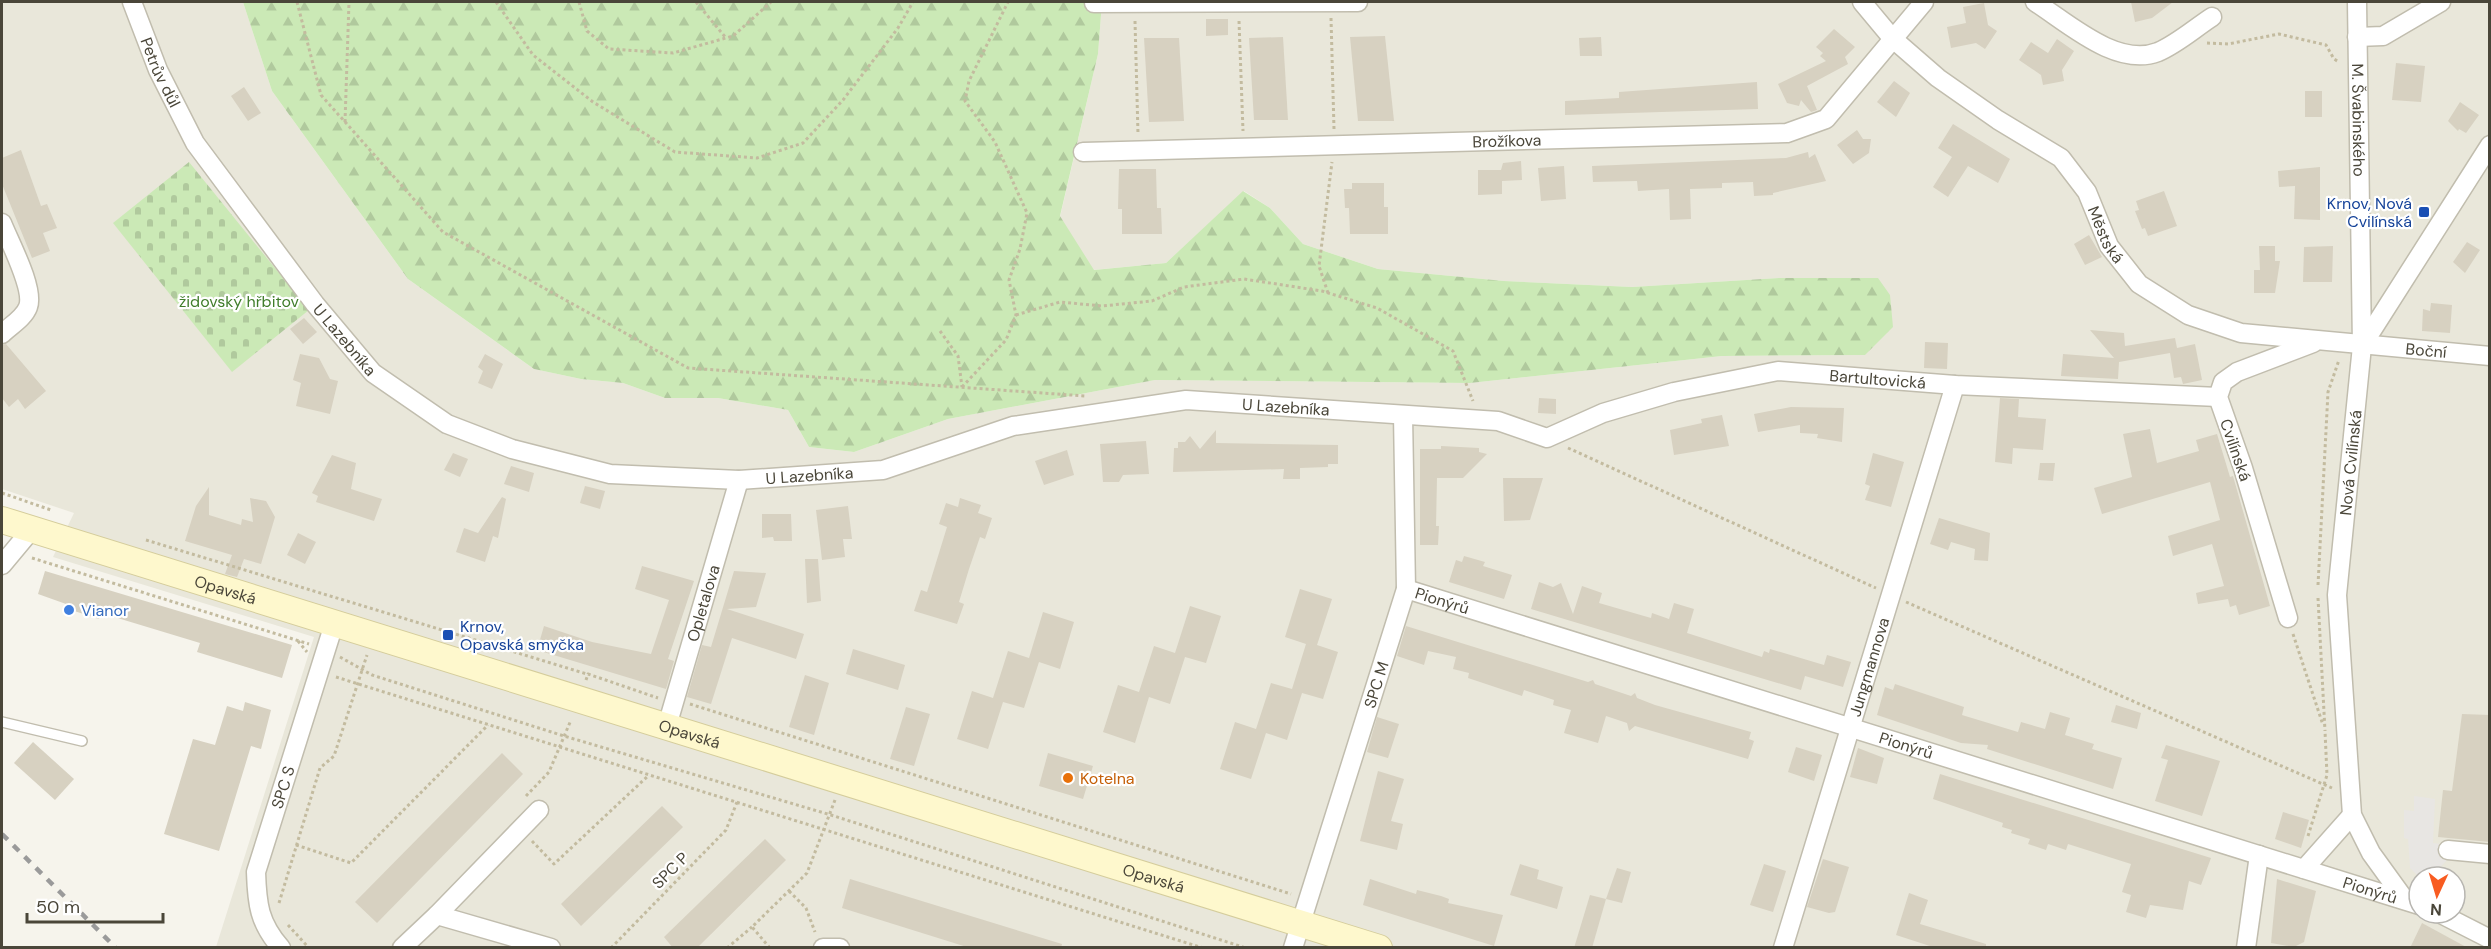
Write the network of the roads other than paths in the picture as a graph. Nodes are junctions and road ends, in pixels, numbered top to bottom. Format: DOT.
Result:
graph roads {
  1 [pos="132,2"];
  2 [pos="1330,2"];
  3 [pos="1358,2"];
  4 [pos="1862,2"];
  5 [pos="1924,2"];
  6 [pos="2035,2"];
  7 [pos="2357,2"];
  8 [pos="2441,2"];
  9 [pos="1094,3"];
  10 [pos="1134,3"];
  11 [pos="2212,17"];
  12 [pos="2357,37"];
  13 [pos="1892,38"];
  14 [pos="195,143"];
  15 [pos="2490,146"];
  16 [pos="1083,152"];
  17 [pos="2,223"];
  18 [pos="2,334"];
  19 [pos="2318,342"];
  20 [pos="2362,346"];
  21 [pos="2490,356"];
  22 [pos="1955,385"];
  23 [pos="2218,397"];
  24 [pos="1403,415"];
  25 [pos="1547,438"];
  26 [pos="740,480"];
  27 [pos="2,520"];
  28 [pos="32,529"];
  29 [pos="7,559"];
  30 [pos="1406,589"];
  31 [pos="2288,618"];
  32 [pos="334,624"];
  33 [pos="670,714"];
  34 [pos="2,722"];
  35 [pos="1850,726"];
  36 [pos="82,741"];
  37 [pos="539,810"];
  38 [pos="2352,815"];
  39 [pos="2448,850"];
  40 [pos="2490,854"];
  41 [pos="2259,855"];
  42 [pos="2304,869"];
  43 [pos="2407,896"];
  44 [pos="2407,900"];
  45 [pos="437,915"];
  46 [pos="1300,923"];
  47 [pos="2463,925"];
  48 [pos="2490,939"];
  49 [pos="281,948"];
  50 [pos="402,948"];
  51 [pos="551,948"];
  52 [pos="1293,948"];
  53 [pos="1379,948"];
  54 [pos="1783,948"];
  55 [pos="2246,948"];
  1 -- 14 [label="street, Petrův důl"];
  2 -- 3 [label="street"];
  2 -- 10 [label="street"];
  4 -- 13 [label="street, Městská"];
  5 -- 13 [label="street"];
  6 -- 11 [label="street"];
  7 -- 12 [label="street, M. Švabinského"];
  8 -- 12 [label="street"];
  9 -- 10 [label="street"];
  12 -- 20 [label="street, M. Švabinského"];
  13 -- 16 [label="street, Brožíkova"];
  13 -- 19 [label="street, Městská"];
  14 -- 26 [label="street, U Lazebníka"];
  15 -- 20 [label="street, Nová Cvilínská"];
  17 -- 18 [label="street"];
  19 -- 20 [label="street, Městská"];
  19 -- 23 [label="street, Cvilínská"];
  20 -- 21 [label="street, Boční"];
  20 -- 38 [label="street, Nová Cvilínská"];
  22 -- 23 [label="street, Bartultovická"];
  22 -- 25 [label="street, Bartultovická"];
  22 -- 35 [label="street, Jungmannova"];
  23 -- 31 [label="street, Cvilínská"];
  24 -- 25 [label="street, U Lazebníka"];
  24 -- 26 [label="street, U Lazebníka"];
  24 -- 30 [label="street, SPC M"];
  26 -- 33 [label="street, Opletalova"];
  27 -- 28 [label="main road, Opavská"];
  28 -- 29 [label="street"];
  28 -- 32 [label="main road, Opavská"];
  30 -- 35 [label="street, Pionýrů"];
  30 -- 46 [label="street, SPC M"];
  32 -- 33 [label="main road, Opavská"];
  32 -- 49 [label="street, SPC S"];
  33 -- 46 [label="main road, Opavská"];
  34 -- 36 [label="lane"];
  35 -- 41 [label="street, Pionýrů"];
  35 -- 54 [label="street, Jungmannova"];
  37 -- 45 [label="street"];
  38 -- 42 [label="street"];
  38 -- 43 [label="street"];
  39 -- 40 [label="street"];
  41 -- 42 [label="street, Pionýrů"];
  41 -- 55 [label="street"];
  42 -- 44 [label="street, Pionýrů"];
  45 -- 50 [label="street"];
  45 -- 51 [label="street"];
  46 -- 52 [label="street, SPC M"];
  46 -- 53 [label="main road, Opavská"];
  47 -- 48 [label="street"];
}
